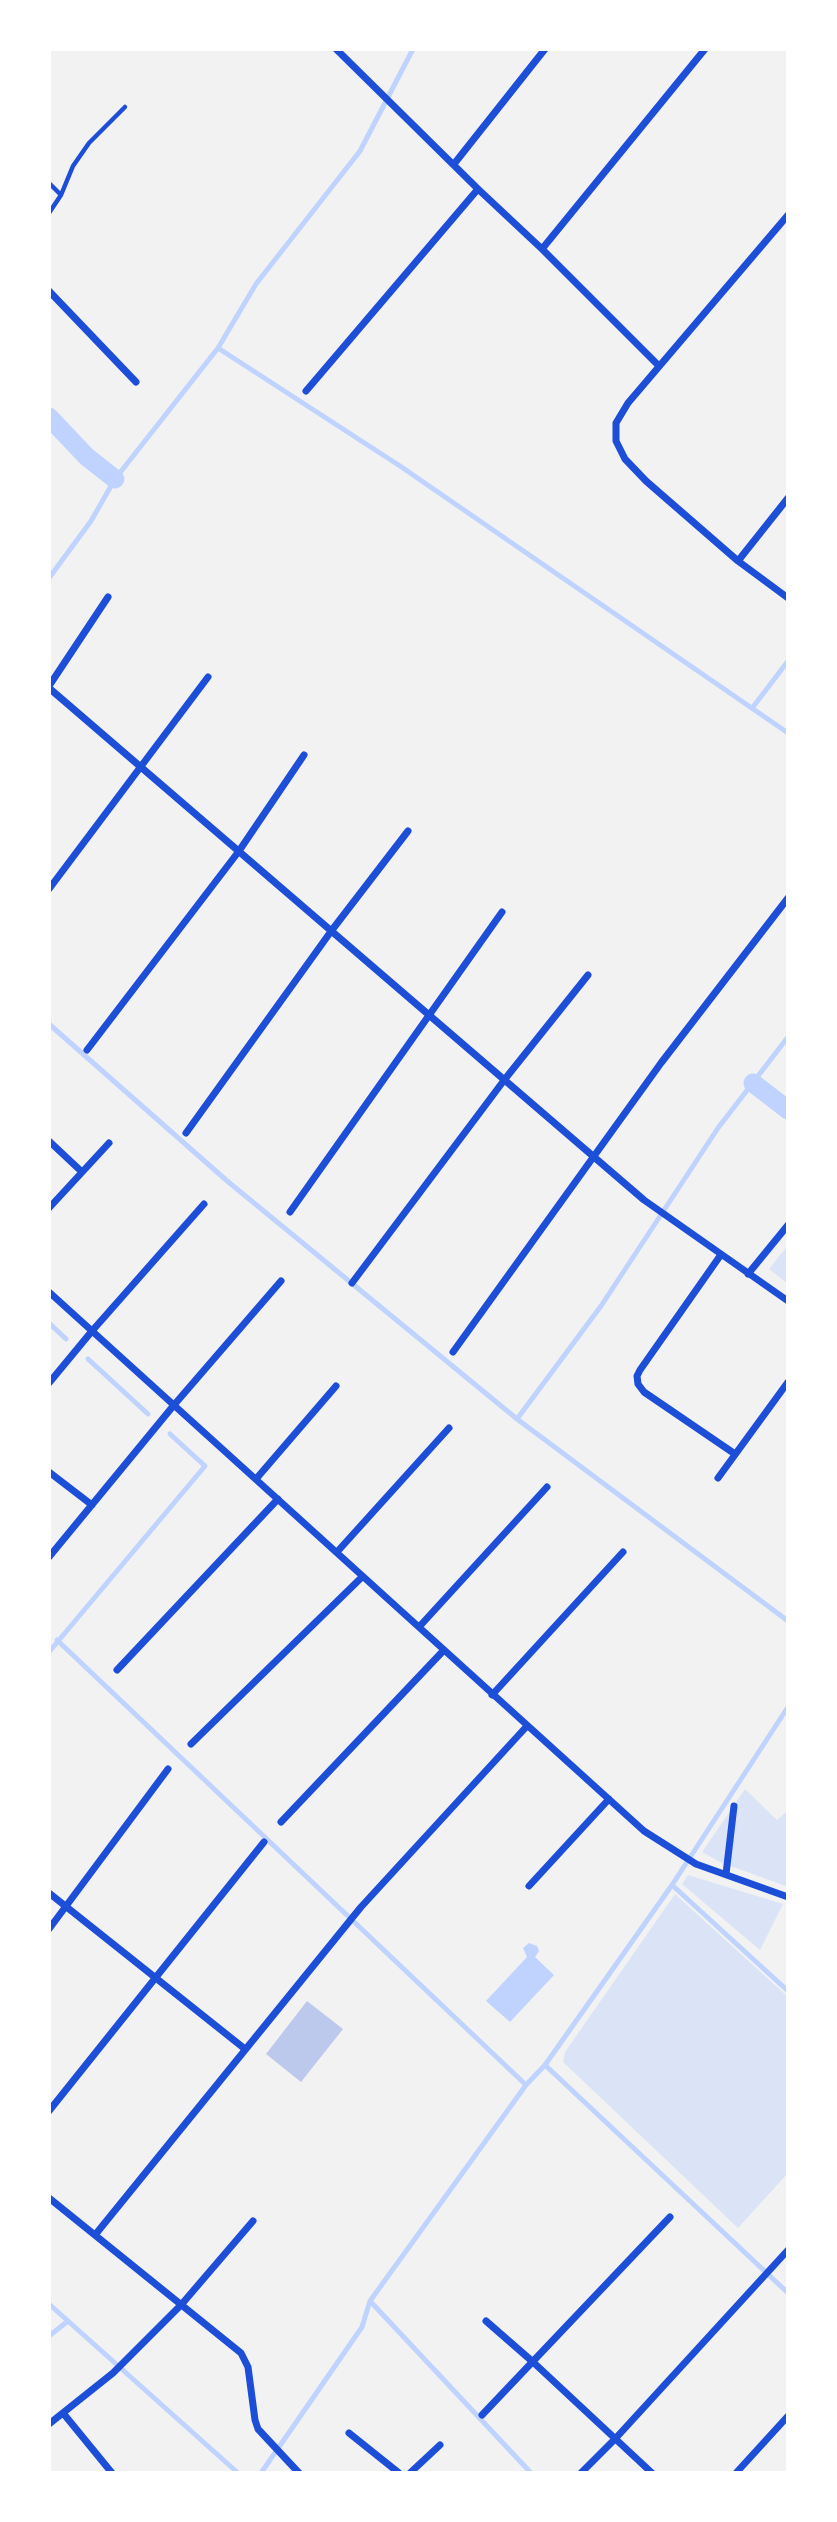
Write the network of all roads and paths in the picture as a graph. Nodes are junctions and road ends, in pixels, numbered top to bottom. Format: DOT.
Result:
graph roads {
  1 [pos="335,49"];
  2 [pos="545,49"];
  3 [pos="705,49"];
  4 [pos="125,107"];
  5 [pos="454,164"];
  6 [pos="49,183"];
  7 [pos="478,189"];
  8 [pos="61,195"];
  9 [pos="49,213"];
  10 [pos="788,215"];
  11 [pos="542,249"];
  12 [pos="49,291"];
  13 [pos="659,366"];
  14 [pos="136,382"];
  15 [pos="306,391"];
  16 [pos="788,498"];
  17 [pos="738,561"];
  18 [pos="108,597"];
  19 [pos="788,598"];
  20 [pos="208,677"];
  21 [pos="49,687"];
  22 [pos="304,755"];
  23 [pos="141,766"];
  24 [pos="408,831"];
  25 [pos="239,851"];
  26 [pos="49,889"];
  27 [pos="788,898"];
  28 [pos="502,912"];
  29 [pos="332,930"];
  30 [pos="588,975"];
  31 [pos="429,1014"];
  32 [pos="87,1050"];
  33 [pos="505,1079"];
  34 [pos="186,1133"];
  35 [pos="49,1141"];
  36 [pos="109,1143"];
  37 [pos="594,1157"];
  38 [pos="82,1172"];
  39 [pos="204,1204"];
  40 [pos="49,1208"];
  41 [pos="290,1212"];
  42 [pos="788,1226"];
  43 [pos="720,1256"];
  44 [pos="748,1273"];
  45 [pos="281,1281"];
  46 [pos="352,1283"];
  47 [pos="49,1292"];
  48 [pos="788,1301"];
  49 [pos="92,1331"];
  50 [pos="453,1352"];
  51 [pos="788,1382"];
  52 [pos="49,1383"];
  53 [pos="336,1386"];
  54 [pos="174,1405"];
  55 [pos="449,1428"];
  56 [pos="735,1454"];
  57 [pos="49,1472"];
  58 [pos="718,1478"];
  59 [pos="256,1479"];
  60 [pos="547,1487"];
  61 [pos="278,1499"];
  62 [pos="92,1505"];
  63 [pos="337,1552"];
  64 [pos="623,1552"];
  65 [pos="49,1557"];
  66 [pos="362,1577"];
  67 [pos="419,1628"];
  68 [pos="444,1650"];
  69 [pos="117,1670"];
  70 [pos="492,1695"];
  71 [pos="527,1726"];
  72 [pos="191,1744"];
  73 [pos="168,1769"];
  74 [pos="608,1799"];
  75 [pos="734,1806"];
  76 [pos="281,1822"];
  77 [pos="264,1842"];
  78 [pos="726,1874"];
  79 [pos="529,1885"];
  80 [pos="49,1893"];
  81 [pos="788,1897"];
  82 [pos="66,1906"];
  83 [pos="49,1928"];
  84 [pos="156,1978"];
  85 [pos="245,2049"];
  86 [pos="49,2111"];
  87 [pos="49,2198"];
  88 [pos="670,2217"];
  89 [pos="253,2221"];
  90 [pos="95,2235"];
  91 [pos="788,2250"];
  92 [pos="181,2305"];
  93 [pos="486,2321"];
  94 [pos="533,2362"];
  95 [pos="63,2413"];
  96 [pos="482,2415"];
  97 [pos="788,2416"];
  98 [pos="49,2424"];
  99 [pos="349,2433"];
  100 [pos="615,2439"];
  101 [pos="440,2445"];
  102 [pos="112,2473"];
  103 [pos="299,2473"];
  104 [pos="399,2473"];
  105 [pos="411,2473"];
  106 [pos="581,2473"];
  107 [pos="652,2473"];
  108 [pos="736,2473"];
  1 -- 5 [label="street"];
  2 -- 5 [label="street"];
  3 -- 11 [label="street"];
  4 -- 8 [label="lane"];
  5 -- 7 [label="street"];
  6 -- 8 [label="lane"];
  7 -- 11 [label="street"];
  7 -- 15 [label="street"];
  8 -- 9 [label="lane"];
  10 -- 13 [label="street"];
  11 -- 13 [label="street"];
  12 -- 14 [label="street"];
  13 -- 17 [label="street"];
  16 -- 17 [label="street"];
  17 -- 19 [label="street"];
  18 -- 21 [label="street"];
  20 -- 23 [label="street"];
  21 -- 23 [label="street"];
  22 -- 25 [label="street"];
  23 -- 25 [label="street"];
  23 -- 26 [label="street"];
  24 -- 29 [label="street"];
  25 -- 29 [label="street"];
  25 -- 32 [label="street"];
  27 -- 37 [label="street"];
  28 -- 31 [label="street"];
  29 -- 31 [label="street"];
  29 -- 34 [label="street"];
  30 -- 33 [label="street"];
  31 -- 33 [label="street"];
  31 -- 41 [label="street"];
  33 -- 37 [label="street"];
  33 -- 46 [label="street"];
  35 -- 38 [label="street"];
  36 -- 38 [label="street"];
  37 -- 43 [label="street"];
  37 -- 50 [label="street"];
  38 -- 40 [label="street"];
  39 -- 49 [label="street"];
  42 -- 44 [label="street"];
  43 -- 44 [label="street"];
  43 -- 56 [label="street"];
  44 -- 48 [label="street"];
  45 -- 54 [label="street"];
  47 -- 49 [label="street"];
  49 -- 52 [label="street"];
  49 -- 54 [label="street"];
  51 -- 56 [label="street"];
  53 -- 59 [label="street"];
  54 -- 59 [label="street"];
  54 -- 62 [label="street"];
  55 -- 63 [label="street"];
  56 -- 58 [label="street"];
  57 -- 62 [label="street"];
  59 -- 61 [label="street"];
  60 -- 67 [label="street"];
  61 -- 63 [label="street"];
  61 -- 69 [label="street"];
  62 -- 65 [label="street"];
  63 -- 66 [label="street"];
  64 -- 70 [label="street"];
  66 -- 67 [label="street"];
  66 -- 72 [label="street"];
  67 -- 68 [label="street"];
  68 -- 70 [label="street"];
  68 -- 76 [label="street"];
  70 -- 71 [label="street"];
  71 -- 74 [label="street"];
  71 -- 85 [label="street"];
  73 -- 82 [label="street"];
  74 -- 78 [label="street"];
  74 -- 79 [label="street"];
  75 -- 78 [label="street"];
  77 -- 84 [label="street"];
  78 -- 81 [label="street"];
  80 -- 82 [label="street"];
  82 -- 83 [label="street"];
  82 -- 84 [label="street"];
  84 -- 85 [label="street"];
  84 -- 86 [label="street"];
  85 -- 90 [label="street"];
  87 -- 90 [label="street"];
  88 -- 94 [label="street"];
  89 -- 92 [label="street"];
  90 -- 92 [label="street"];
  91 -- 100 [label="street"];
  92 -- 95 [label="street"];
  92 -- 103 [label="street"];
  93 -- 94 [label="street"];
  94 -- 96 [label="street"];
  94 -- 100 [label="street"];
  95 -- 98 [label="street"];
  95 -- 102 [label="street"];
  97 -- 108 [label="street"];
  99 -- 104 [label="street"];
  100 -- 106 [label="street"];
  100 -- 107 [label="street"];
  101 -- 105 [label="street"];
}
